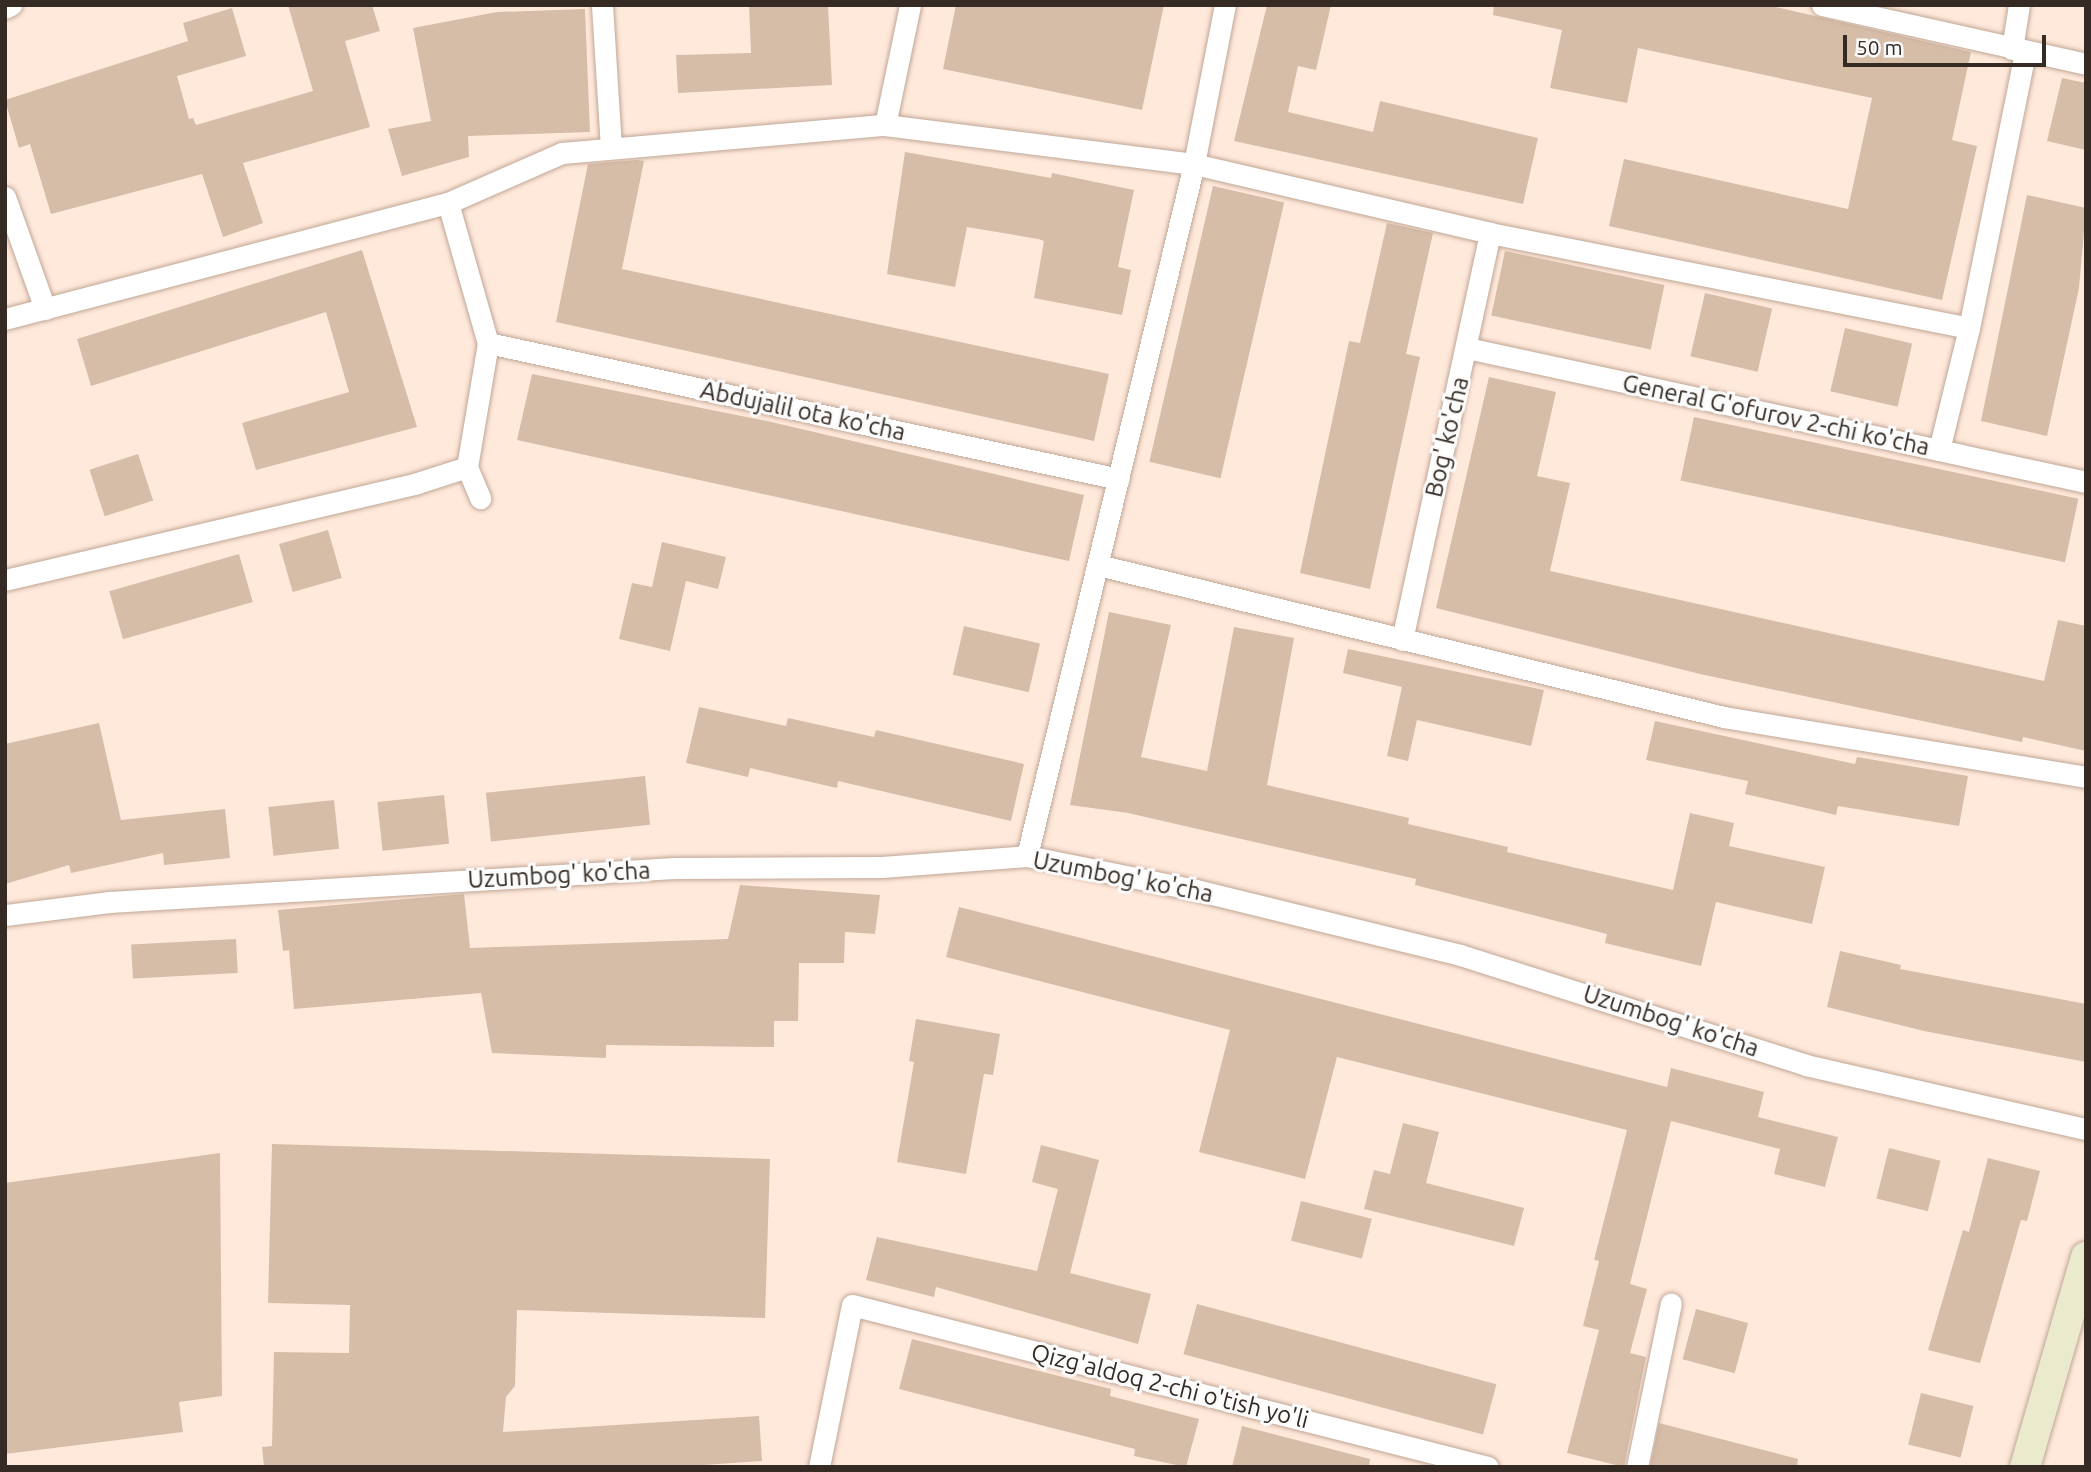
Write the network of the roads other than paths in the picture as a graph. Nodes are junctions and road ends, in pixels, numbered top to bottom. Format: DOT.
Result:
graph roads {
  1 [pos="12,5"];
  2 [pos="602,5"];
  3 [pos="910,5"];
  4 [pos="1226,5"];
  5 [pos="1822,5"];
  6 [pos="2019,5"];
  7 [pos="5,8"];
  8 [pos="2018,51"];
  9 [pos="2086,64"];
  10 [pos="885,125"];
  11 [pos="611,147"];
  12 [pos="1194,164"];
  13 [pos="5,197"];
  14 [pos="447,203"];
  15 [pos="1490,233"];
  16 [pos="45,309"];
  17 [pos="5,319"];
  18 [pos="1969,328"];
  19 [pos="488,343"];
  20 [pos="1467,348"];
  21 [pos="1939,450"];
  22 [pos="467,467"];
  23 [pos="1119,479"];
  24 [pos="2086,482"];
  25 [pos="480,498"];
  26 [pos="1098,565"];
  27 [pos="5,580"];
  28 [pos="1402,640"];
  29 [pos="2086,777"];
  30 [pos="1027,856"];
  31 [pos="5,915"];
  32 [pos="2086,1129"];
  33 [pos="2086,1257"];
  34 [pos="1671,1303"];
  35 [pos="819,1467"];
  36 [pos="1488,1467"];
  37 [pos="1637,1467"];
  38 [pos="2025,1467"];
  1 -- 7 [label="street"];
  2 -- 11 [label="street"];
  3 -- 10 [label="street"];
  4 -- 12 [label="street"];
  5 -- 8 [label="street"];
  6 -- 8 [label="street"];
  8 -- 9 [label="street"];
  8 -- 18 [label="street"];
  10 -- 11 [label="street"];
  10 -- 12 [label="street"];
  11 -- 14 [label="street"];
  12 -- 15 [label="street"];
  12 -- 23 [label="street"];
  13 -- 16 [label="street"];
  14 -- 16 [label="street"];
  14 -- 19 [label="street"];
  15 -- 18 [label="street"];
  15 -- 20 [label="street, Bog' ko'cha"];
  16 -- 17 [label="street"];
  18 -- 21 [label="street"];
  19 -- 22 [label="street"];
  19 -- 23 [label="street, Abdujalil ota ko'cha"];
  20 -- 21 [label="street, General G'ofurov 2-chi ko'cha"];
  20 -- 28 [label="street, Bog' ko'cha"];
  21 -- 24 [label="street, General G'ofurov 2-chi ko'cha"];
  22 -- 25 [label="street"];
  22 -- 27 [label="street"];
  23 -- 26 [label="street"];
  26 -- 28 [label="street"];
  26 -- 30 [label="street"];
  28 -- 29 [label="street"];
  30 -- 31 [label="street, Uzumbog' ko'cha"];
  30 -- 32 [label="street, Uzumbog' ko'cha"];
  33 -- 38 [label="street"];
  34 -- 37 [label="street"];
  35 -- 36 [label="street, Qizg'aldoq 2-chi o'tish yo'li"];
}
